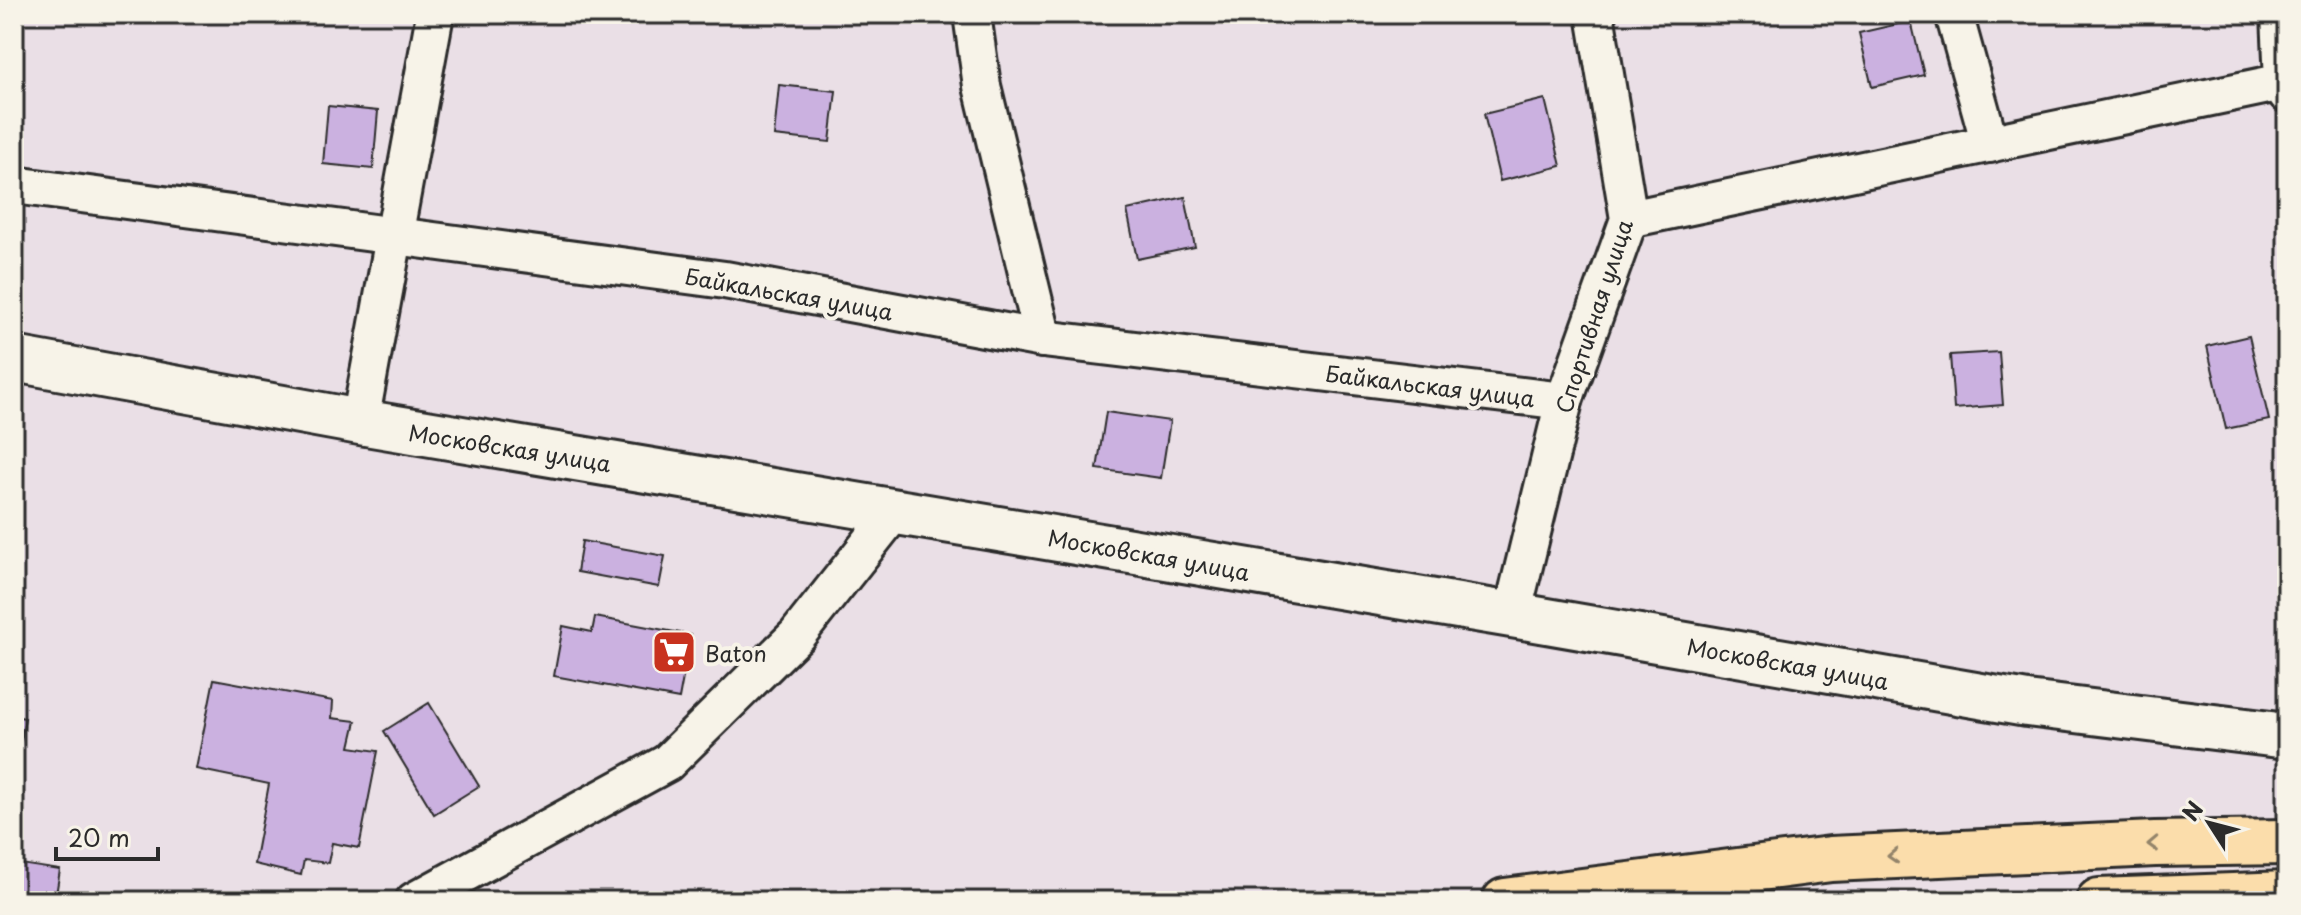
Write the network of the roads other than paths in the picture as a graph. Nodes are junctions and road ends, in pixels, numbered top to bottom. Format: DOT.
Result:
graph roads {
  1 [pos="435,14"];
  2 [pos="972,14"];
  3 [pos="1595,14"];
  4 [pos="1954,14"];
  5 [pos="2280,14"];
  6 [pos="2285,88"];
  7 [pos="1990,144"];
  8 [pos="14,185"];
  9 [pos="1629,219"];
  10 [pos="395,236"];
  11 [pos="1043,339"];
  12 [pos="14,359"];
  13 [pos="1564,401"];
  14 [pos="360,422"];
  15 [pos="895,511"];
  16 [pos="1512,615"];
  17 [pos="2287,736"];
  18 [pos="2287,842"];
  19 [pos="2287,894"];
  20 [pos="414,901"];
  21 [pos="1505,901"];
  22 [pos="2099,901"];
  1 -- 10 [label="street"];
  2 -- 11 [label="street"];
  3 -- 9 [label="street, Спортивная улица"];
  4 -- 7 [label="street"];
  5 -- 6 [label="street"];
  6 -- 7 [label="street"];
  7 -- 9 [label="street"];
  8 -- 10 [label="street, Байкальская улица"];
  9 -- 13 [label="street, Спортивная улица"];
  10 -- 11 [label="street, Байкальская улица"];
  10 -- 14 [label="street"];
  11 -- 13 [label="street, Байкальская улица"];
  12 -- 14 [label="street, Московская улица"];
  13 -- 16 [label="street, Спортивная улица"];
  14 -- 15 [label="street, Московская улица"];
  15 -- 16 [label="street, Московская улица"];
  15 -- 20 [label="street"];
  16 -- 17 [label="street, Московская улица"];
  18 -- 21 [label="highway, one-way"];
  19 -- 22 [label="highway"];
}
